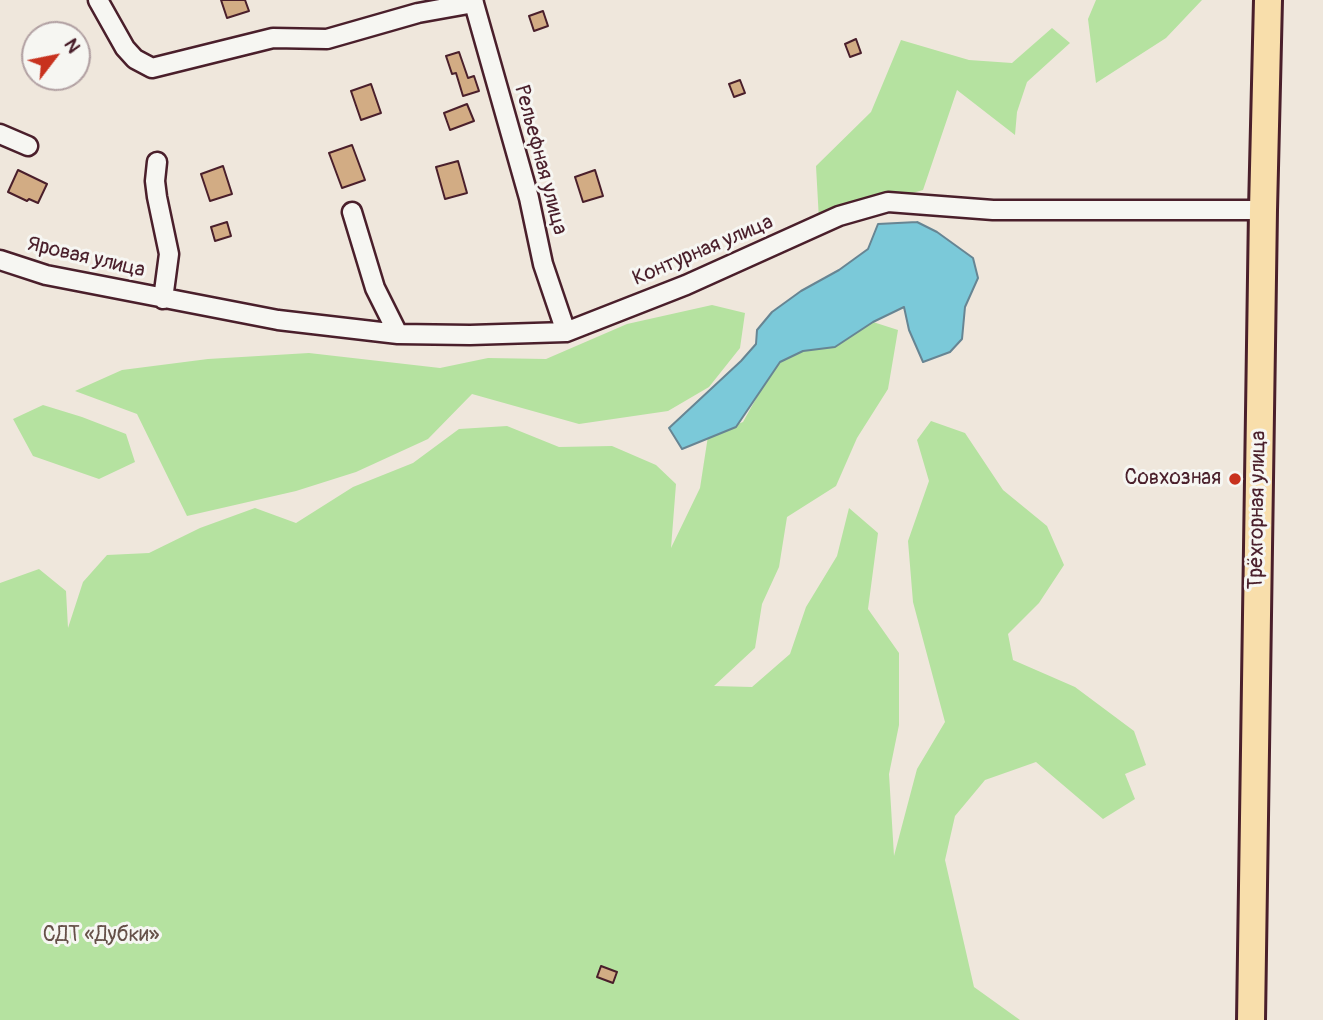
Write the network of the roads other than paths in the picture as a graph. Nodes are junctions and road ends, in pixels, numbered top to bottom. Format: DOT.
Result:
graph roads {
  1 [pos="99,0"];
  2 [pos="1268,0"];
  3 [pos="473,1"];
  4 [pos="0,134"];
  5 [pos="28,146"];
  6 [pos="157,162"];
  7 [pos="1263,210"];
  8 [pos="352,212"];
  9 [pos="0,260"];
  10 [pos="163,299"];
  11 [pos="566,332"];
  12 [pos="398,334"];
  13 [pos="1251,1020"];
  1 -- 3 [label="street"];
  2 -- 7 [label="highway, Трёхгорная улица"];
  3 -- 11 [label="street, Рельефная улица"];
  4 -- 5 [label="street"];
  6 -- 10 [label="street"];
  7 -- 11 [label="street, Контурная улица"];
  7 -- 13 [label="highway, Трёхгорная улица"];
  8 -- 12 [label="street"];
  9 -- 10 [label="street, Яровая улица"];
  10 -- 12 [label="street, Контурная улица"];
  11 -- 12 [label="street, Контурная улица"];
}
